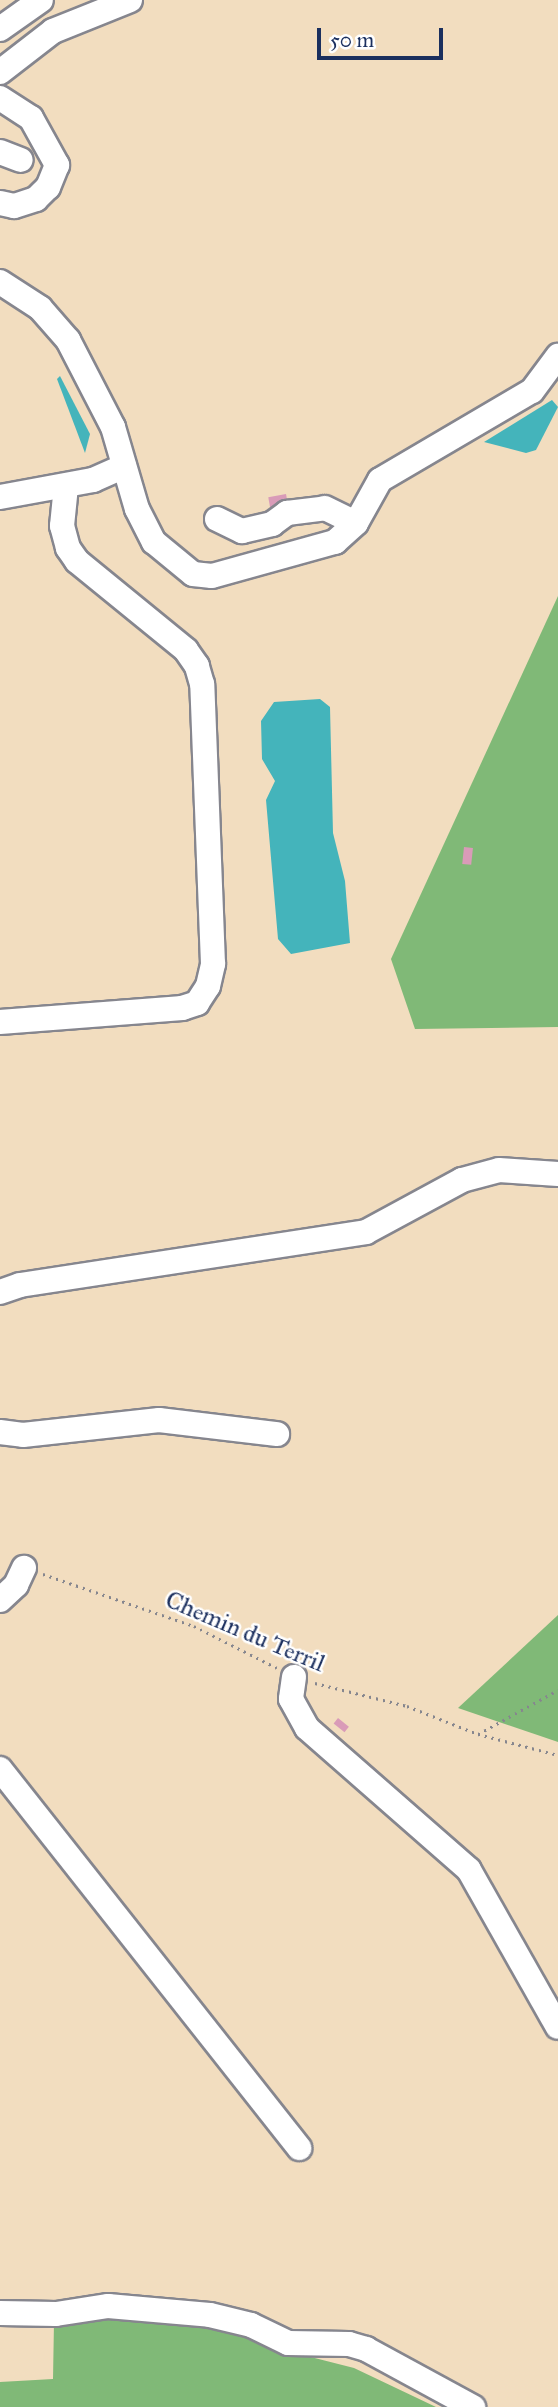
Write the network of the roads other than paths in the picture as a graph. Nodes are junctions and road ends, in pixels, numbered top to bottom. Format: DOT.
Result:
graph roads {
  1 [pos="41,0"];
  2 [pos="130,0"];
  3 [pos="0,29"];
  4 [pos="0,72"];
  5 [pos="0,98"];
  6 [pos="0,203"];
  7 [pos="0,282"];
  8 [pos="558,356"];
  9 [pos="124,466"];
  10 [pos="66,486"];
  11 [pos="0,497"];
  12 [pos="217,519"];
  13 [pos="356,523"];
  14 [pos="0,1023"];
  15 [pos="558,1174"];
  16 [pos="0,1292"];
  17 [pos="0,1432"];
  18 [pos="277,1434"];
  19 [pos="24,1567"];
  20 [pos="0,1600"];
  21 [pos="294,1677"];
  22 [pos="0,1769"];
  23 [pos="558,2027"];
  24 [pos="299,2148"];
  25 [pos="0,2313"];
  26 [pos="473,2407"];
  1 -- 3 [label="lane"];
  2 -- 4 [label="lane"];
  5 -- 6 [label="lane"];
  7 -- 9 [label="lane"];
  8 -- 13 [label="lane"];
  9 -- 10 [label="lane"];
  9 -- 13 [label="lane"];
  10 -- 11 [label="lane"];
  10 -- 14 [label="lane"];
  12 -- 13 [label="lane"];
  15 -- 16 [label="lane"];
  17 -- 18 [label="lane"];
  19 -- 20 [label="lane"];
  21 -- 23 [label="lane"];
  22 -- 24 [label="lane"];
  25 -- 26 [label="lane"];
}
